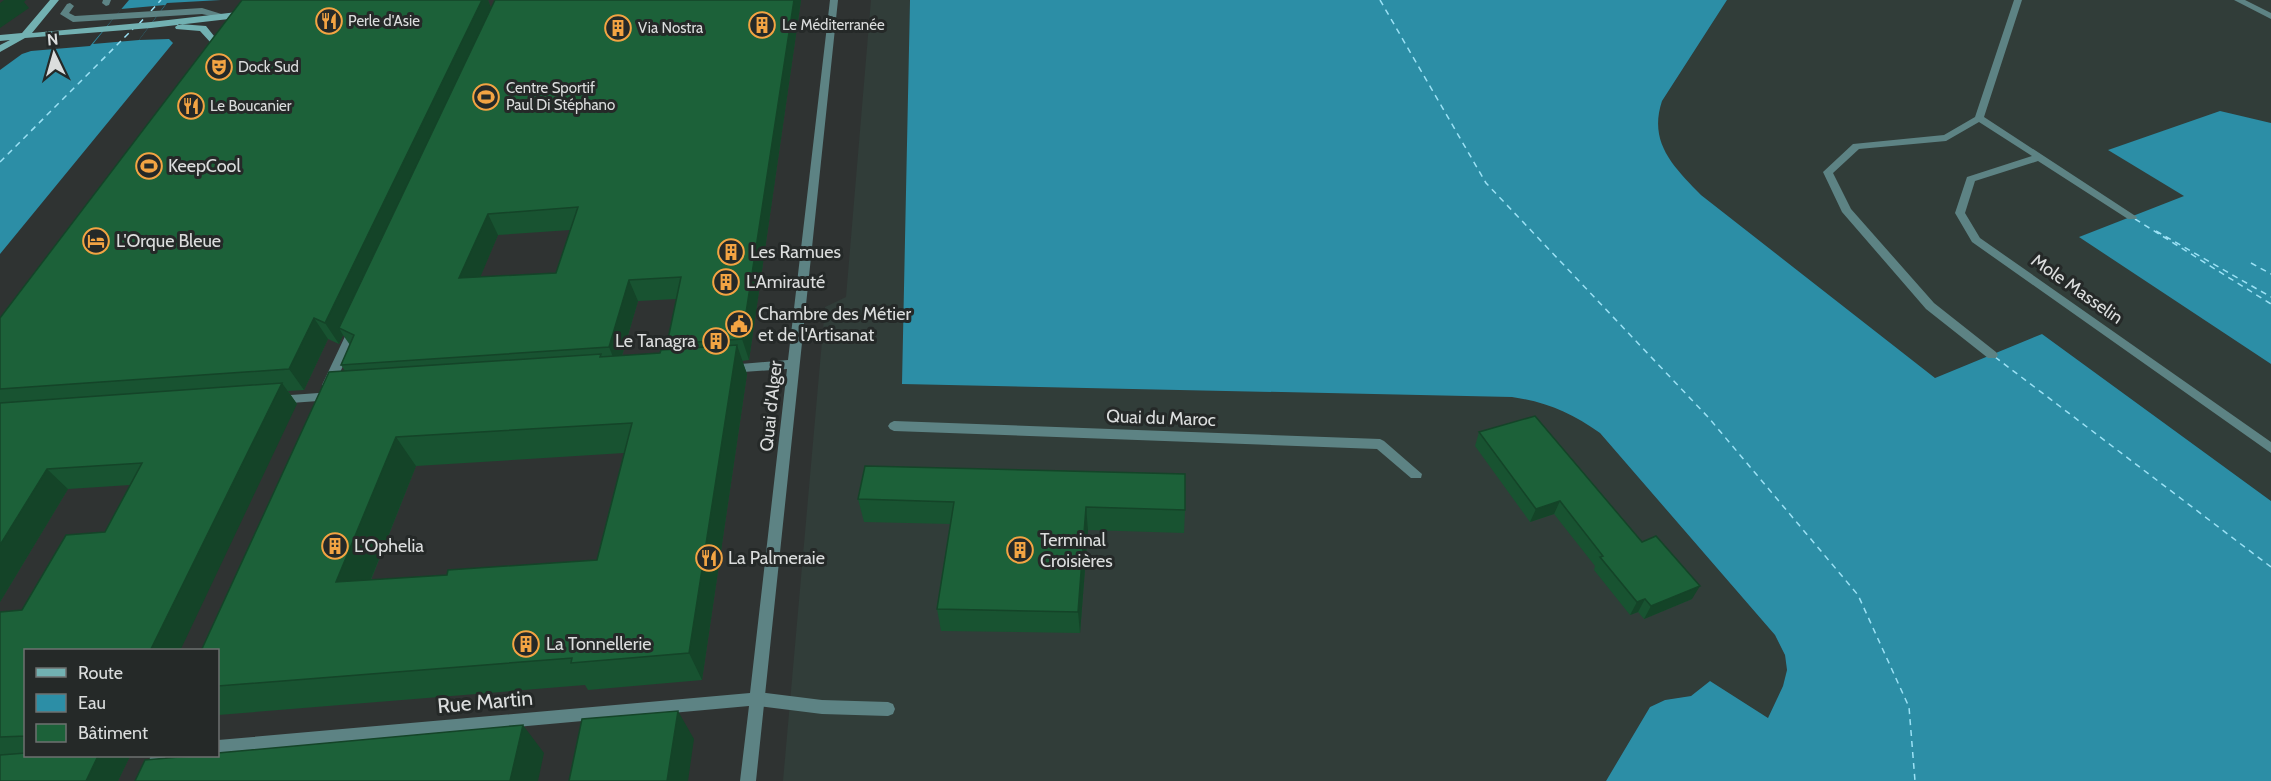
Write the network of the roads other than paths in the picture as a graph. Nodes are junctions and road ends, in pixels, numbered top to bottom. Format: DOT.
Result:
graph roads {
  1 [pos="55,0"];
  2 [pos="834,0"];
  3 [pos="2018,0"];
  4 [pos="2238,0"];
  5 [pos="70,6"];
  6 [pos="238,11"];
  7 [pos="259,13"];
  8 [pos="224,16"];
  9 [pos="2271,16"];
  10 [pos="150,25"];
  11 [pos="219,34"];
  12 [pos="25,35"];
  13 [pos="0,38"];
  14 [pos="0,49"];
  15 [pos="207,50"];
  16 [pos="1979,118"];
  17 [pos="2040,157"];
  18 [pos="2132,217"];
  19 [pos="361,315"];
  20 [pos="1992,355"];
  21 [pos="794,364"];
  22 [pos="719,370"];
  23 [pos="343,395"];
  24 [pos="260,401"];
  25 [pos="320,403"];
  26 [pos="894,426"];
  27 [pos="2271,448"];
  28 [pos="1416,474"];
  29 [pos="757,699"];
  30 [pos="888,709"];
  31 [pos="219,747"];
  32 [pos="158,757"];
  33 [pos="147,781"];
  34 [pos="748,781"];
  1 -- 12 [label="main road"];
  2 -- 21 [label="street, Quai d'Alger"];
  3 -- 16 [label="street"];
  4 -- 9 [label="street"];
  5 -- 8 [label="street"];
  6 -- 7 [label="main road"];
  6 -- 8 [label="main road"];
  6 -- 11 [label="street"];
  8 -- 10 [label="main road"];
  10 -- 11 [label="main road"];
  10 -- 12 [label="main road"];
  11 -- 15 [label="street"];
  12 -- 13 [label="main road"];
  12 -- 14 [label="main road"];
  16 -- 17 [label="street"];
  16 -- 20 [label="street"];
  17 -- 18 [label="street"];
  17 -- 27 [label="street, Mole Masselin"];
  19 -- 25 [label="street"];
  21 -- 22 [label="street"];
  21 -- 29 [label="street, Quai d'Alger"];
  23 -- 25 [label="street"];
  24 -- 25 [label="street"];
  26 -- 28 [label="street, Quai du Maroc"];
  29 -- 30 [label="street, Rue Martin"];
  29 -- 31 [label="street, Rue Martin"];
  29 -- 34 [label="street, Quai d'Alger"];
  32 -- 33 [label="street"];
}
